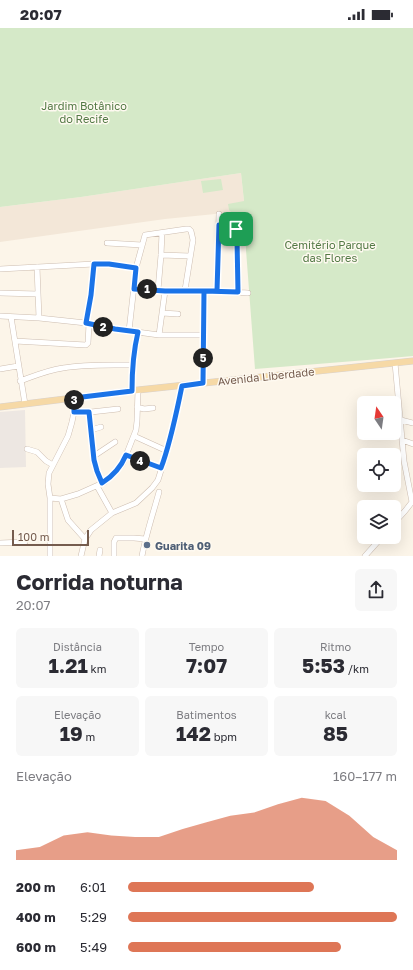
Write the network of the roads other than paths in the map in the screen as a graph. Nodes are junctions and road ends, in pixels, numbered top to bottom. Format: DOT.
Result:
graph roads {
  1 [pos="219,214"];
  2 [pos="219,225"];
  3 [pos="162,233"];
  4 [pos="107,243"];
  5 [pos="142,245"];
  6 [pos="161,255"];
  7 [pos="190,256"];
  8 [pos="94,264"];
  9 [pos="37,267"];
  10 [pos="136,268"];
  11 [pos="0,269"];
  12 [pos="134,289"];
  13 [pos="158,290"];
  14 [pos="185,290"];
  15 [pos="165,291"];
  16 [pos="204,291"];
  17 [pos="217,291"];
  18 [pos="238,292"];
  19 [pos="0,293"];
  20 [pos="248,293"];
  21 [pos="38,294"];
  22 [pos="162,313"];
  23 [pos="178,314"];
  24 [pos="0,316"];
  25 [pos="11,317"];
  26 [pos="38,318"];
  27 [pos="88,324"];
  28 [pos="129,332"];
  29 [pos="138,332"];
  30 [pos="159,335"];
  31 [pos="204,335"];
  32 [pos="15,341"];
  33 [pos="413,362"];
  34 [pos="395,363"];
  35 [pos="132,365"];
  36 [pos="18,366"];
  37 [pos="0,369"];
  38 [pos="20,381"];
  39 [pos="203,383"];
  40 [pos="182,386"];
  41 [pos="135,390"];
  42 [pos="398,396"];
  43 [pos="74,398"];
  44 [pos="25,404"];
  45 [pos="0,407"];
  46 [pos="137,408"];
  47 [pos="153,408"];
  48 [pos="118,409"];
  49 [pos="74,412"];
  50 [pos="89,412"];
  51 [pos="401,420"];
  52 [pos="413,423"];
  53 [pos="101,427"];
  54 [pos="91,430"];
  55 [pos="134,436"];
  56 [pos="402,440"];
  57 [pos="115,442"];
  58 [pos="413,444"];
  59 [pos="27,449"];
  60 [pos="167,451"];
  61 [pos="126,455"];
  62 [pos="94,456"];
  63 [pos="53,465"];
  64 [pos="161,468"];
  65 [pos="102,483"];
  66 [pos="410,484"];
  67 [pos="97,486"];
  68 [pos="158,492"];
  69 [pos="50,498"];
  70 [pos="61,499"];
  71 [pos="412,503"];
  72 [pos="112,513"];
  73 [pos="401,515"];
  74 [pos="86,539"];
  75 [pos="145,539"];
  76 [pos="25,542"];
  77 [pos="0,543"];
  78 [pos="376,544"];
  79 [pos="100,550"];
  80 [pos="50,556"];
  81 [pos="82,556"];
  82 [pos="99,556"];
  83 [pos="114,556"];
  84 [pos="142,556"];
  85 [pos="365,556"];
  1 -- 2 [label="street"];
  2 -- 17 [label="street"];
  2 -- 18 [label="street"];
  3 -- 5 [label="street"];
  3 -- 6 [label="street"];
  3 -- 7 [label="street"];
  4 -- 5 [label="street"];
  5 -- 10 [label="street"];
  6 -- 7 [label="street"];
  6 -- 13 [label="street"];
  7 -- 14 [label="street"];
  8 -- 9 [label="street"];
  8 -- 10 [label="street"];
  8 -- 27 [label="street"];
  9 -- 11 [label="street"];
  9 -- 21 [label="street"];
  10 -- 12 [label="street"];
  12 -- 13 [label="street"];
  12 -- 28 [label="street"];
  13 -- 15 [label="street"];
  14 -- 15 [label="street"];
  14 -- 16 [label="street"];
  15 -- 22 [label="street"];
  16 -- 17 [label="street"];
  16 -- 31 [label="street"];
  17 -- 18 [label="street"];
  18 -- 20 [label="street"];
  19 -- 21 [label="street"];
  21 -- 26 [label="street"];
  22 -- 23 [label="street"];
  22 -- 30 [label="street"];
  24 -- 25 [label="street"];
  25 -- 26 [label="street"];
  25 -- 32 [label="street"];
  26 -- 27 [label="street"];
  27 -- 28 [label="street"];
  27 -- 32 [label="street"];
  28 -- 29 [label="street"];
  29 -- 30 [label="street"];
  29 -- 35 [label="street"];
  30 -- 31 [label="street"];
  31 -- 39 [label="street"];
  32 -- 36 [label="street"];
  33 -- 34 [label="main road, Avenida Liberdade"];
  34 -- 39 [label="main road, Avenida Liberdade"];
  34 -- 42 [label="street"];
  35 -- 38 [label="street"];
  35 -- 41 [label="street"];
  36 -- 37 [label="street"];
  36 -- 38 [label="street"];
  38 -- 44 [label="street"];
  39 -- 40 [label="main road, Avenida Liberdade"];
  40 -- 41 [label="main road, Avenida Liberdade"];
  40 -- 60 [label="street"];
  41 -- 43 [label="main road, Avenida Liberdade"];
  41 -- 46 [label="street"];
  43 -- 44 [label="main road, Avenida Liberdade"];
  43 -- 49 [label="street"];
  44 -- 45 [label="main road, Avenida Liberdade"];
  46 -- 47 [label="street"];
  46 -- 55 [label="street"];
  48 -- 50 [label="street"];
  49 -- 50 [label="street"];
  49 -- 63 [label="street"];
  50 -- 54 [label="street"];
  51 -- 52 [label="street"];
  51 -- 56 [label="street"];
  53 -- 54 [label="street"];
  54 -- 62 [label="street"];
  55 -- 60 [label="street"];
  55 -- 61 [label="street"];
  56 -- 58 [label="street"];
  56 -- 66 [label="street"];
  57 -- 62 [label="street"];
  59 -- 63 [label="street"];
  60 -- 64 [label="street"];
  61 -- 64 [label="street"];
  61 -- 65 [label="street"];
  62 -- 65 [label="street"];
  63 -- 69 [label="street"];
  64 -- 72 [label="street"];
  65 -- 67 [label="street"];
  66 -- 71 [label="street"];
  67 -- 70 [label="street"];
  67 -- 72 [label="street"];
  68 -- 75 [label="street"];
  69 -- 70 [label="street"];
  69 -- 80 [label="street"];
  70 -- 74 [label="street"];
  71 -- 73 [label="street"];
  72 -- 74 [label="street"];
  74 -- 81 [label="street"];
  75 -- 83 [label="street"];
  75 -- 84 [label="street"];
  76 -- 77 [label="street"];
  78 -- 85 [label="street"];
  79 -- 82 [label="street"];
}
